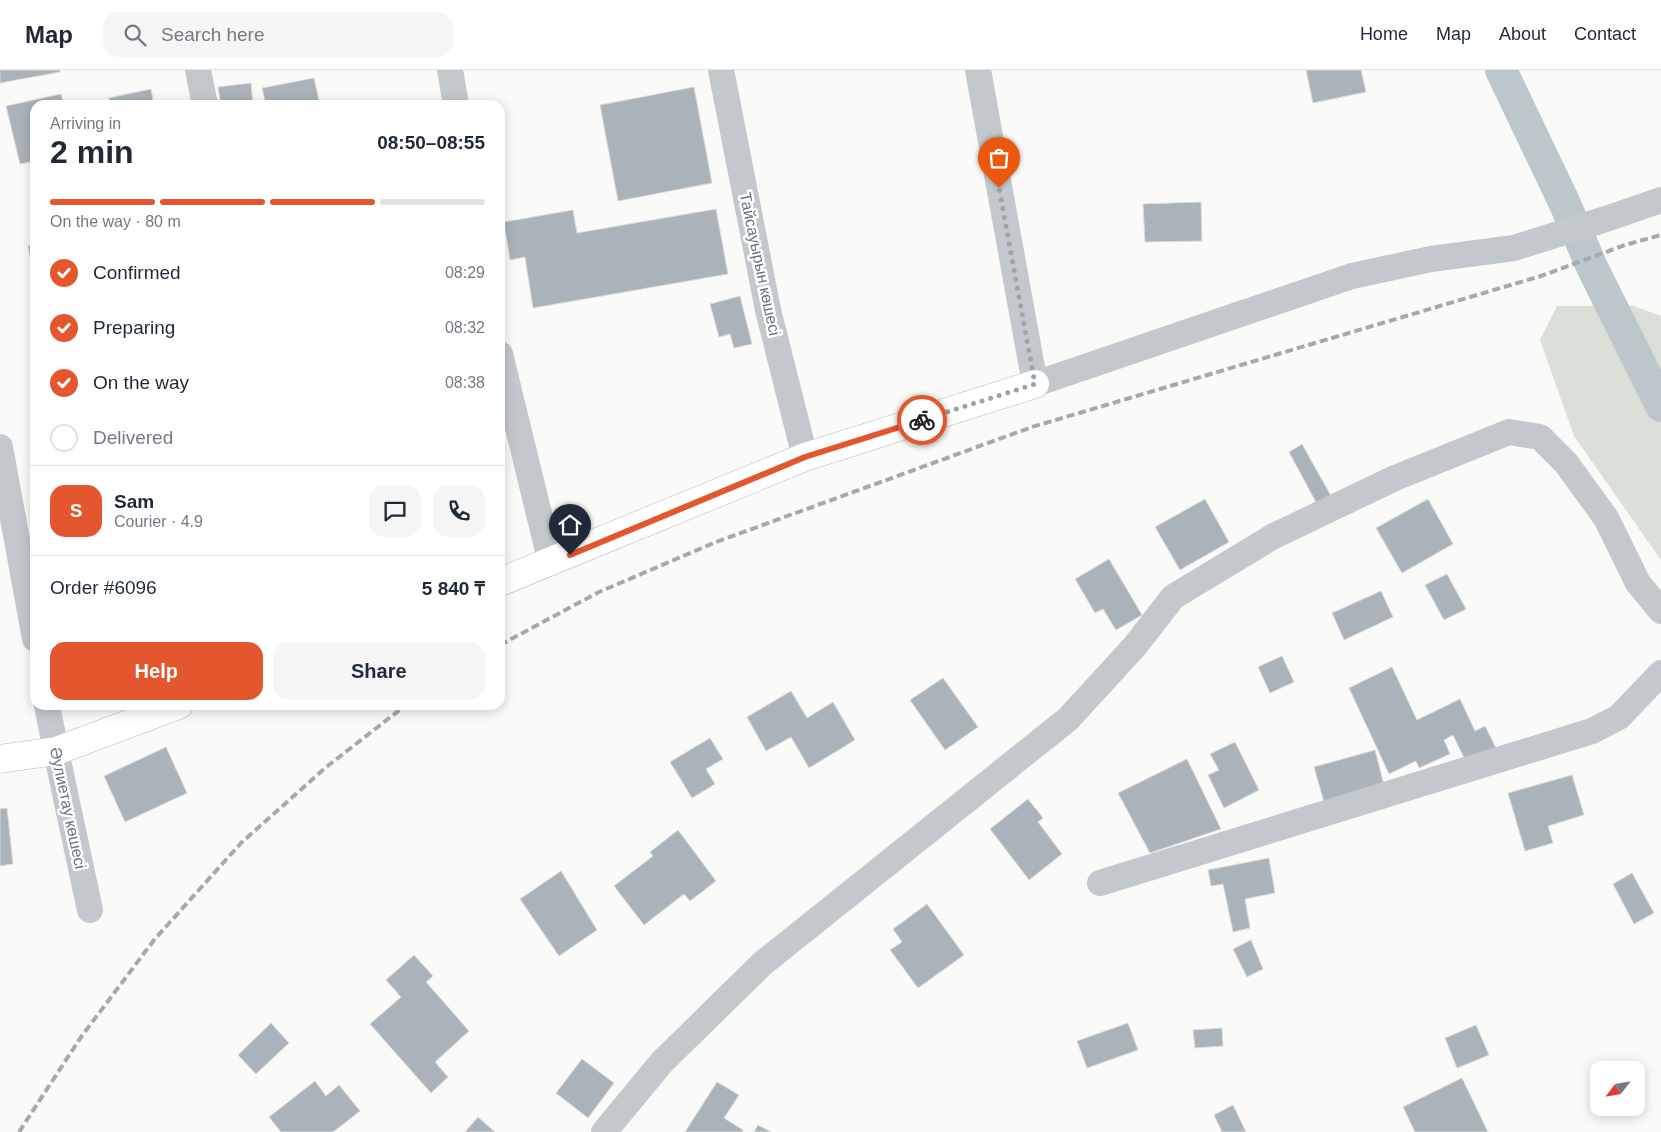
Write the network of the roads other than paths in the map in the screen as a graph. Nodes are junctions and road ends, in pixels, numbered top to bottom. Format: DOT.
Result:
graph roads {
  1 [pos="198,70"];
  2 [pos="450,70"];
  3 [pos="721,70"];
  4 [pos="978,70"];
  5 [pos="204,100"];
  6 [pos="455,100"];
  7 [pos="1661,200"];
  8 [pos="505,374"];
  9 [pos="1035,384"];
  10 [pos="0,447"];
  11 [pos="805,457"];
  12 [pos="551,562"];
  13 [pos="505,580"];
  14 [pos="1661,611"];
  15 [pos="30,612"];
  16 [pos="1661,673"];
  17 [pos="48,710"];
  18 [pos="166,710"];
  19 [pos="56,751"];
  20 [pos="0,759"];
  21 [pos="1100,883"];
  22 [pos="90,910"];
  23 [pos="617,1128"];
  1 -- 5 [label="street"];
  2 -- 6 [label="street"];
  3 -- 11 [label="street, Тайсауырын көшесі"];
  4 -- 9 [label="street"];
  7 -- 9 [label="street"];
  8 -- 12 [label="street"];
  9 -- 11 [label="street"];
  10 -- 15 [label="street"];
  11 -- 12 [label="street"];
  12 -- 13 [label="street"];
  14 -- 23 [label="street"];
  16 -- 21 [label="street"];
  17 -- 19 [label="street, Әулиетау көшесі"];
  18 -- 19 [label="street"];
  19 -- 20 [label="street"];
  19 -- 22 [label="street, Әулиетау көшесі"];
}
